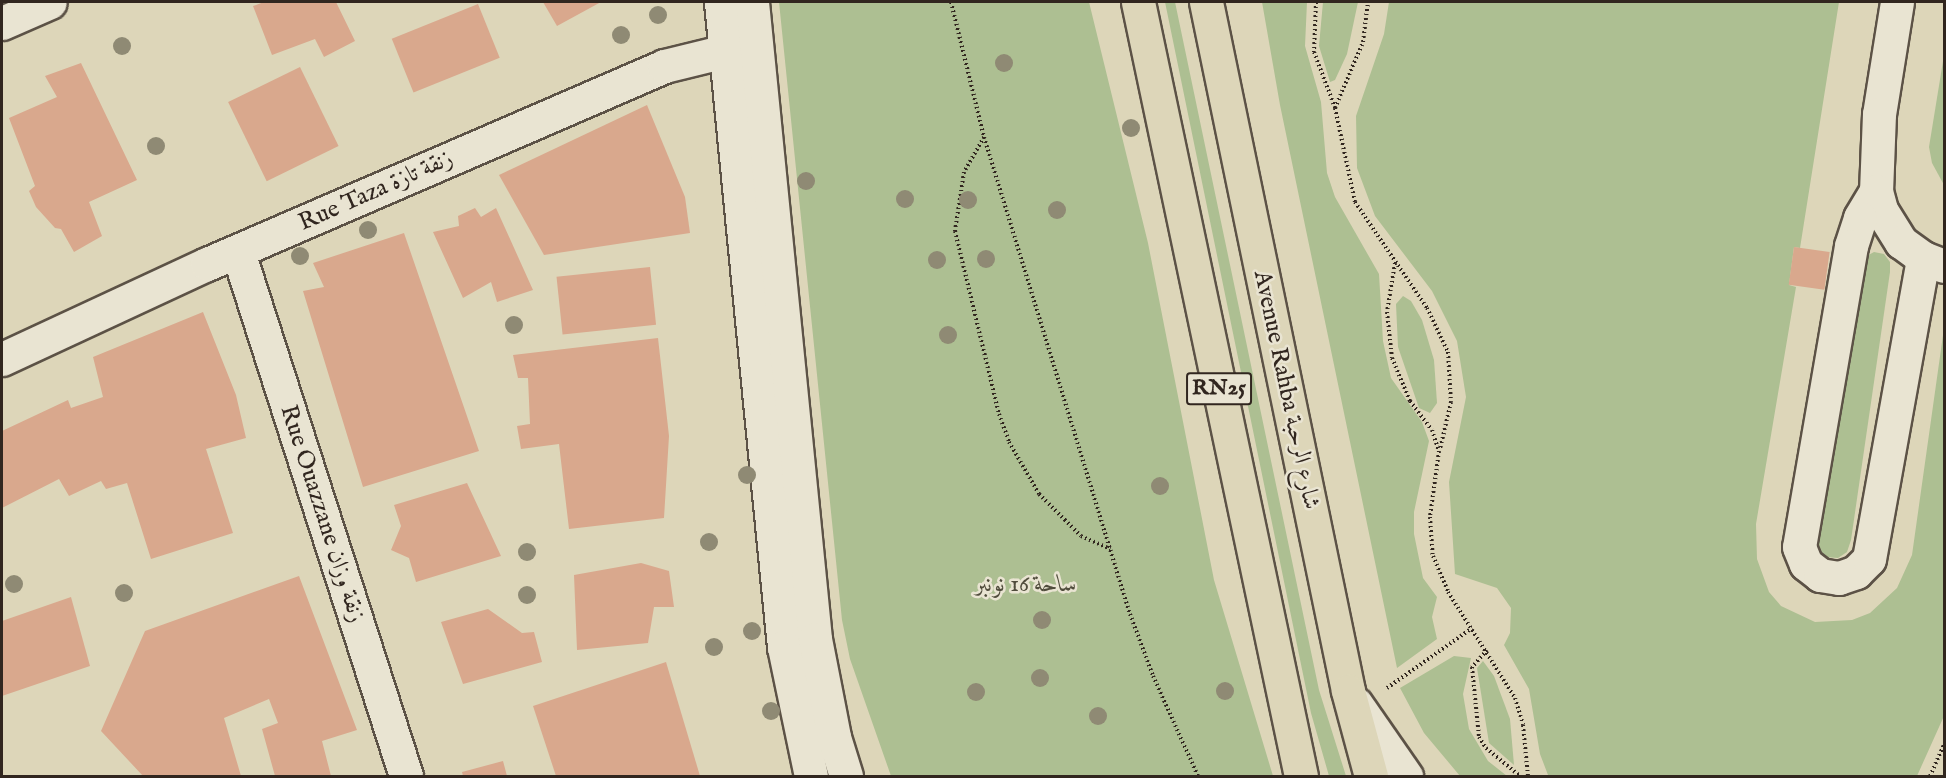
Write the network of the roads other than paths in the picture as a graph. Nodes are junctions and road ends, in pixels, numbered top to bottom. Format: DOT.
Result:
graph roads {
  1 [pos="50,2"];
  2 [pos="721,2"];
  3 [pos="752,2"];
  4 [pos="1137,2"];
  5 [pos="1206,2"];
  6 [pos="1897,2"];
  7 [pos="2,23"];
  8 [pos="742,46"];
  9 [pos="1876,191"];
  10 [pos="238,252"];
  11 [pos="1934,262"];
  12 [pos="2,359"];
  13 [pos="1353,699"];
  14 [pos="406,777"];
  15 [pos="811,777"];
  16 [pos="846,777"];
  17 [pos="1301,777"];
  18 [pos="1371,777"];
  19 [pos="1406,777"];
  1 -- 7 [label="street"];
  2 -- 8 [label="street"];
  3 -- 8 [label="street"];
  4 -- 17 [label="highway, RN25"];
  5 -- 13 [label="highway, Avenue Rahba شارع الرحبة / RN25"];
  6 -- 9 [label="street"];
  8 -- 10 [label="street, Rue Taza زنقة تازة"];
  8 -- 15 [label="street"];
  8 -- 16 [label="street"];
  9 -- 11 [label="street"];
  9 -- 11 [label="street"];
  10 -- 12 [label="street, Rue Taza زنقة تازة"];
  10 -- 14 [label="street, Rue Ouazzane زنقة وزان"];
  13 -- 18 [label="highway, Avenue Rahba شارع الرحبة / RN25"];
  13 -- 19 [label="street"];
}
